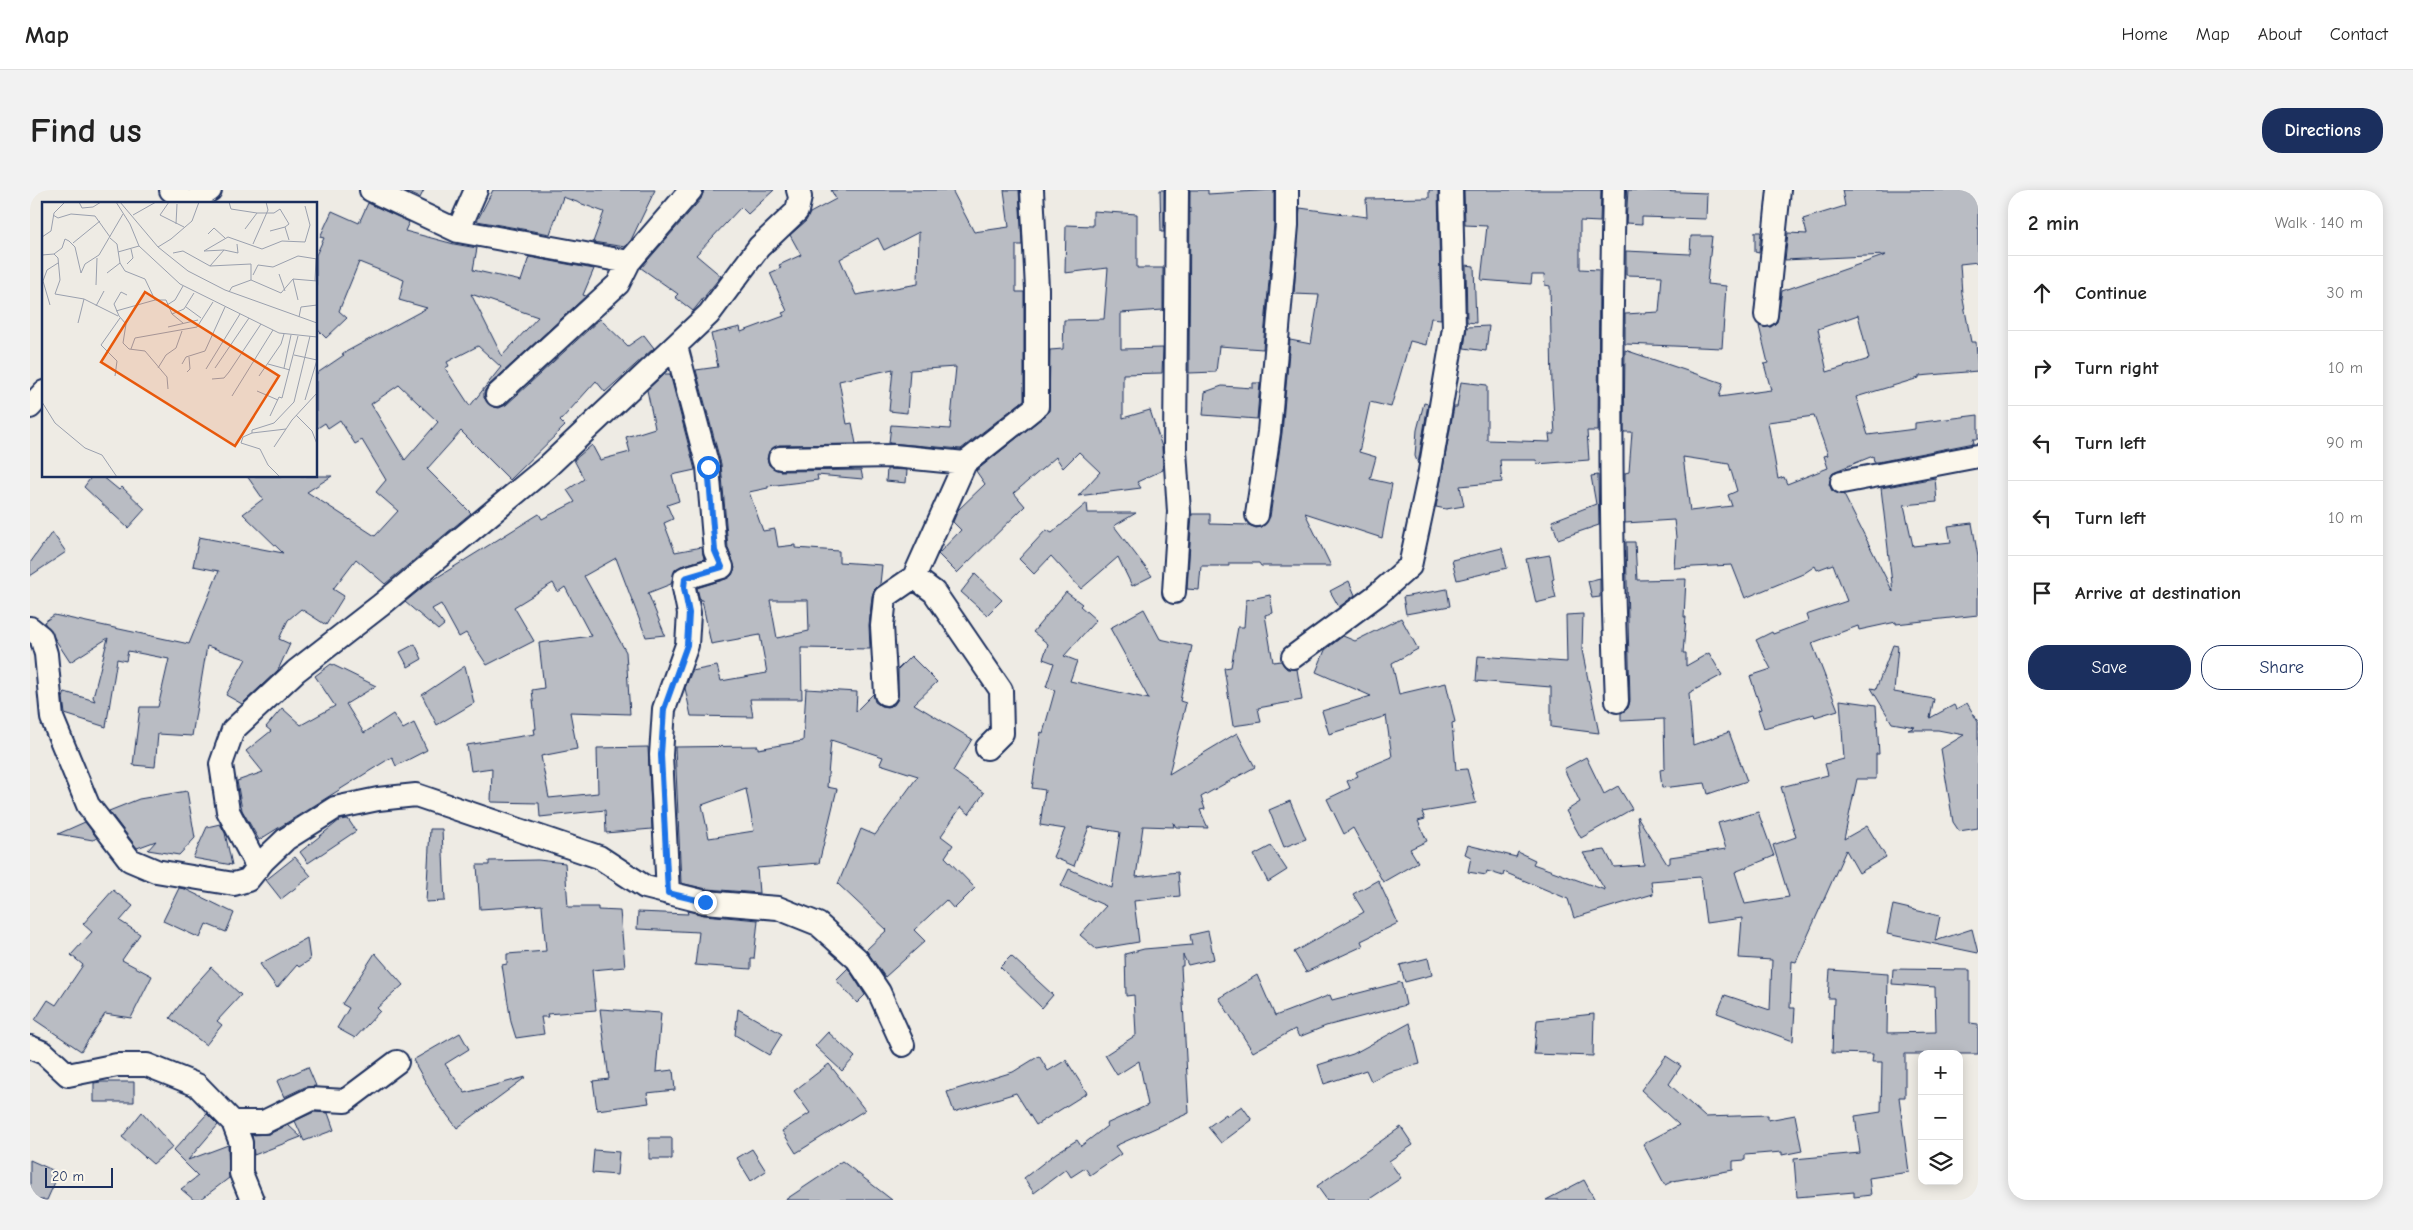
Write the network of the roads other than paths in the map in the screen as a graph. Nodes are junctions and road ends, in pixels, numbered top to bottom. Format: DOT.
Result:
graph roads {
  1 [pos="171,190"];
  2 [pos="210,190"];
  3 [pos="371,190"];
  4 [pos="476,190"];
  5 [pos="691,190"];
  6 [pos="798,190"];
  7 [pos="1032,190"];
  8 [pos="1177,190"];
  9 [pos="1287,190"];
  10 [pos="1451,190"];
  11 [pos="1614,190"];
  12 [pos="1779,190"];
  13 [pos="186,202"];
  14 [pos="191,202"];
  15 [pos="458,231"];
  16 [pos="629,262"];
  17 [pos="1766,315"];
  18 [pos="676,346"];
  19 [pos="42,394"];
  20 [pos="497,395"];
  21 [pos="30,408"];
  22 [pos="1978,456"];
  23 [pos="780,458"];
  24 [pos="965,464"];
  25 [pos="1842,482"];
  26 [pos="1257,515"];
  27 [pos="914,577"];
  28 [pos="1174,592"];
  29 [pos="30,628"];
  30 [pos="1293,656"];
  31 [pos="886,694"];
  32 [pos="1617,701"];
  33 [pos="987,748"];
  34 [pos="258,868"];
  35 [pos="668,893"];
  36 [pos="903,1045"];
  37 [pos="30,1047"];
  38 [pos="397,1062"];
  39 [pos="233,1122"];
  40 [pos="252,1200"];
  1 -- 13 [label="street"];
  2 -- 14 [label="street"];
  3 -- 15 [label="street"];
  4 -- 15 [label="street"];
  5 -- 16 [label="street"];
  6 -- 18 [label="street"];
  7 -- 24 [label="street"];
  8 -- 28 [label="street"];
  9 -- 26 [label="street"];
  10 -- 30 [label="street"];
  11 -- 32 [label="street"];
  12 -- 17 [label="street"];
  15 -- 16 [label="street"];
  16 -- 20 [label="street"];
  18 -- 34 [label="street"];
  18 -- 35 [label="street"];
  19 -- 21 [label="street"];
  22 -- 25 [label="street"];
  23 -- 24 [label="street"];
  24 -- 27 [label="street"];
  27 -- 31 [label="street"];
  27 -- 33 [label="street"];
  29 -- 34 [label="street"];
  34 -- 35 [label="street"];
  35 -- 36 [label="street"];
  37 -- 39 [label="street"];
  38 -- 39 [label="street"];
  39 -- 40 [label="street"];
}
